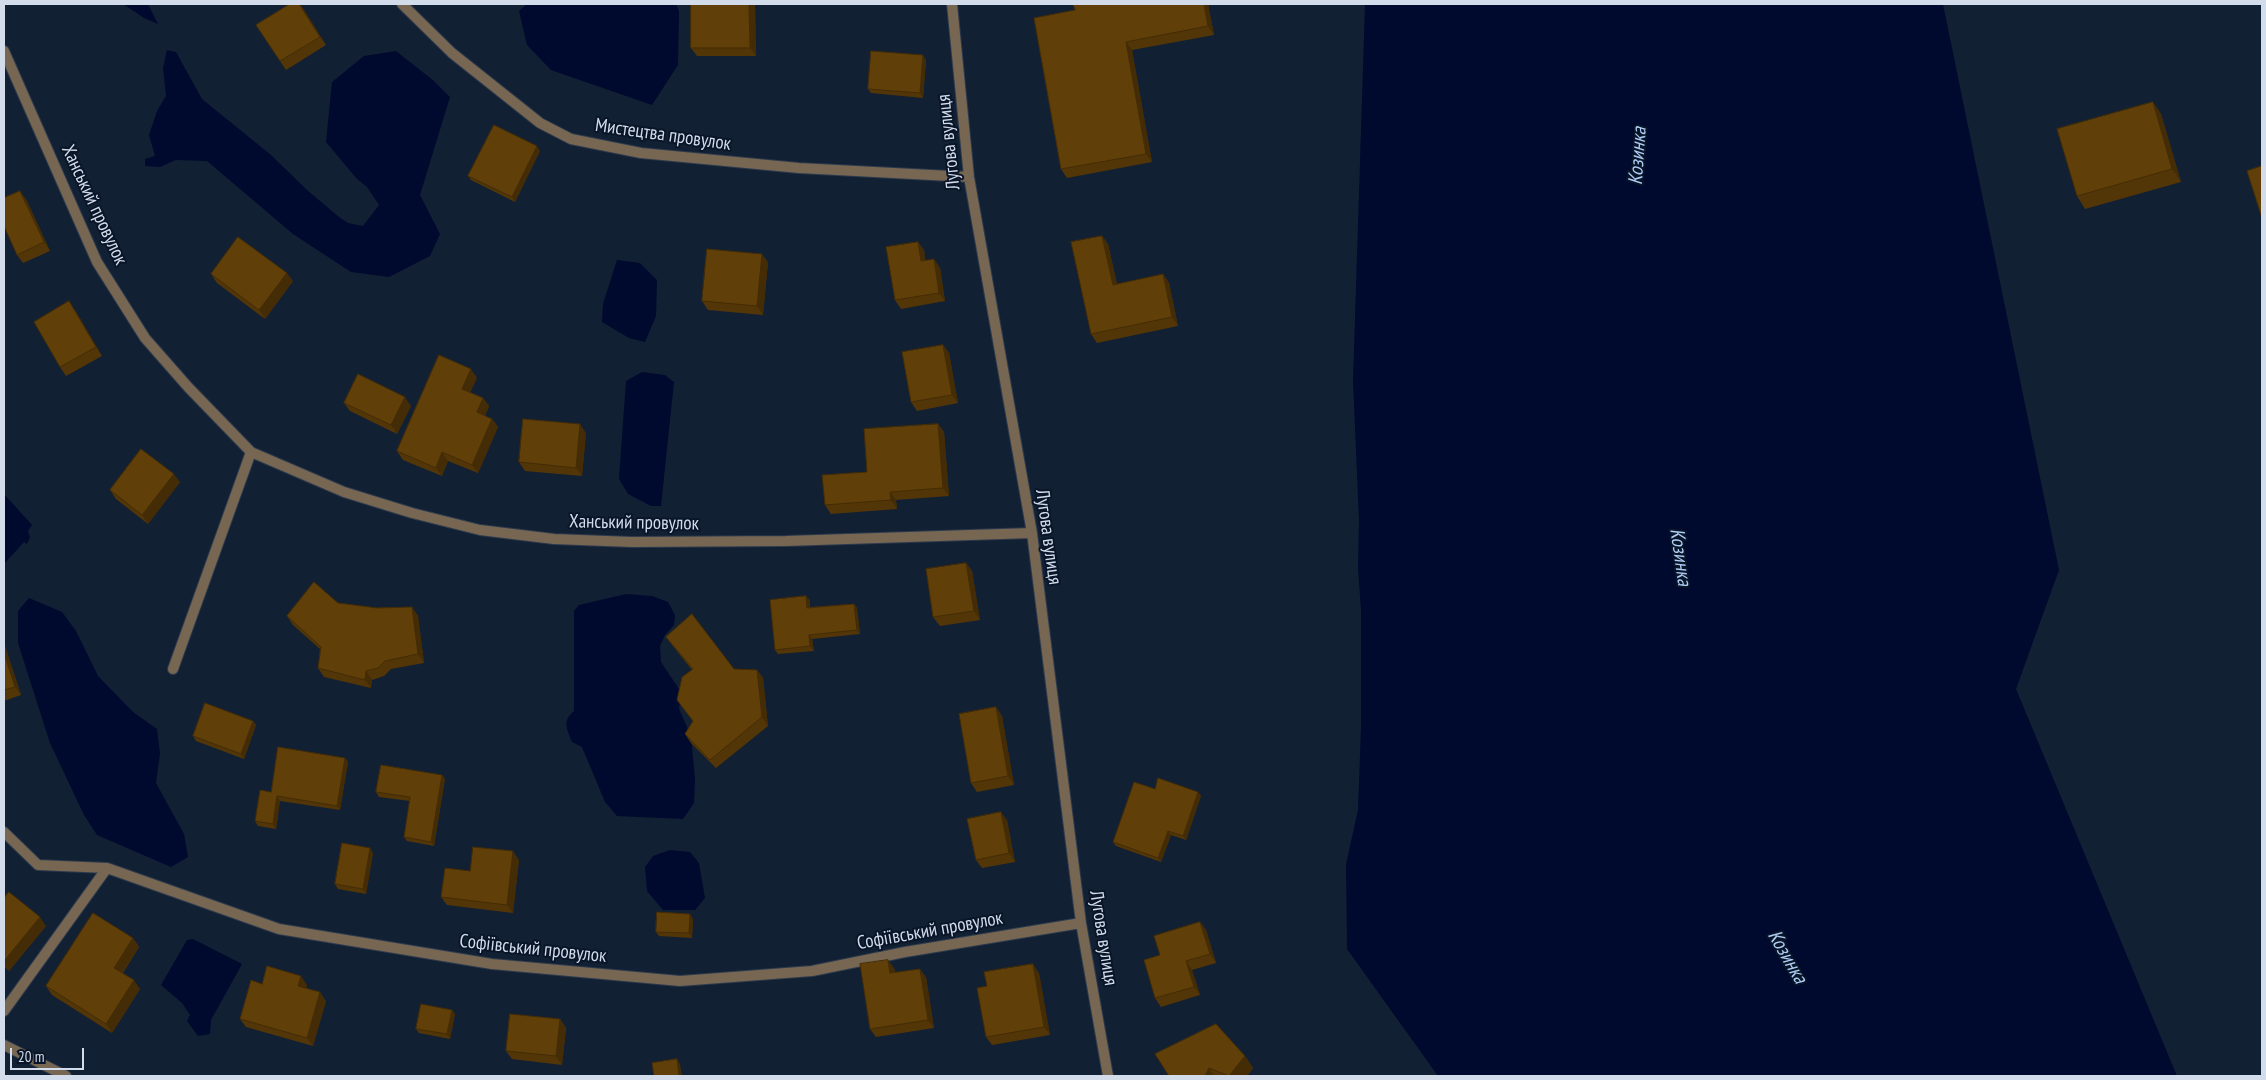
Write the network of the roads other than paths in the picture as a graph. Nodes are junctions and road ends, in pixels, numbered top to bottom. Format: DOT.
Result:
graph roads {
  1 [pos="402,4"];
  2 [pos="952,4"];
  3 [pos="4,51"];
  4 [pos="969,177"];
  5 [pos="251,452"];
  6 [pos="1032,533"];
  7 [pos="173,669"];
  8 [pos="4,832"];
  9 [pos="107,868"];
  10 [pos="1081,923"];
  11 [pos="4,1010"];
  12 [pos="4,1045"];
  13 [pos="66,1076"];
  14 [pos="1108,1076"];
  1 -- 4 [label="street, Мистецтва провулок"];
  2 -- 4 [label="street, Лугова вулиця"];
  3 -- 5 [label="street, Ханський провулок"];
  4 -- 6 [label="street, Лугова вулиця"];
  5 -- 6 [label="street, Ханський провулок"];
  5 -- 7 [label="street"];
  6 -- 10 [label="street, Лугова вулиця"];
  8 -- 9 [label="street, Софіївський провулок"];
  9 -- 10 [label="street, Софіївський провулок"];
  9 -- 11 [label="street"];
  10 -- 14 [label="street, Лугова вулиця"];
  12 -- 13 [label="street"];
}
